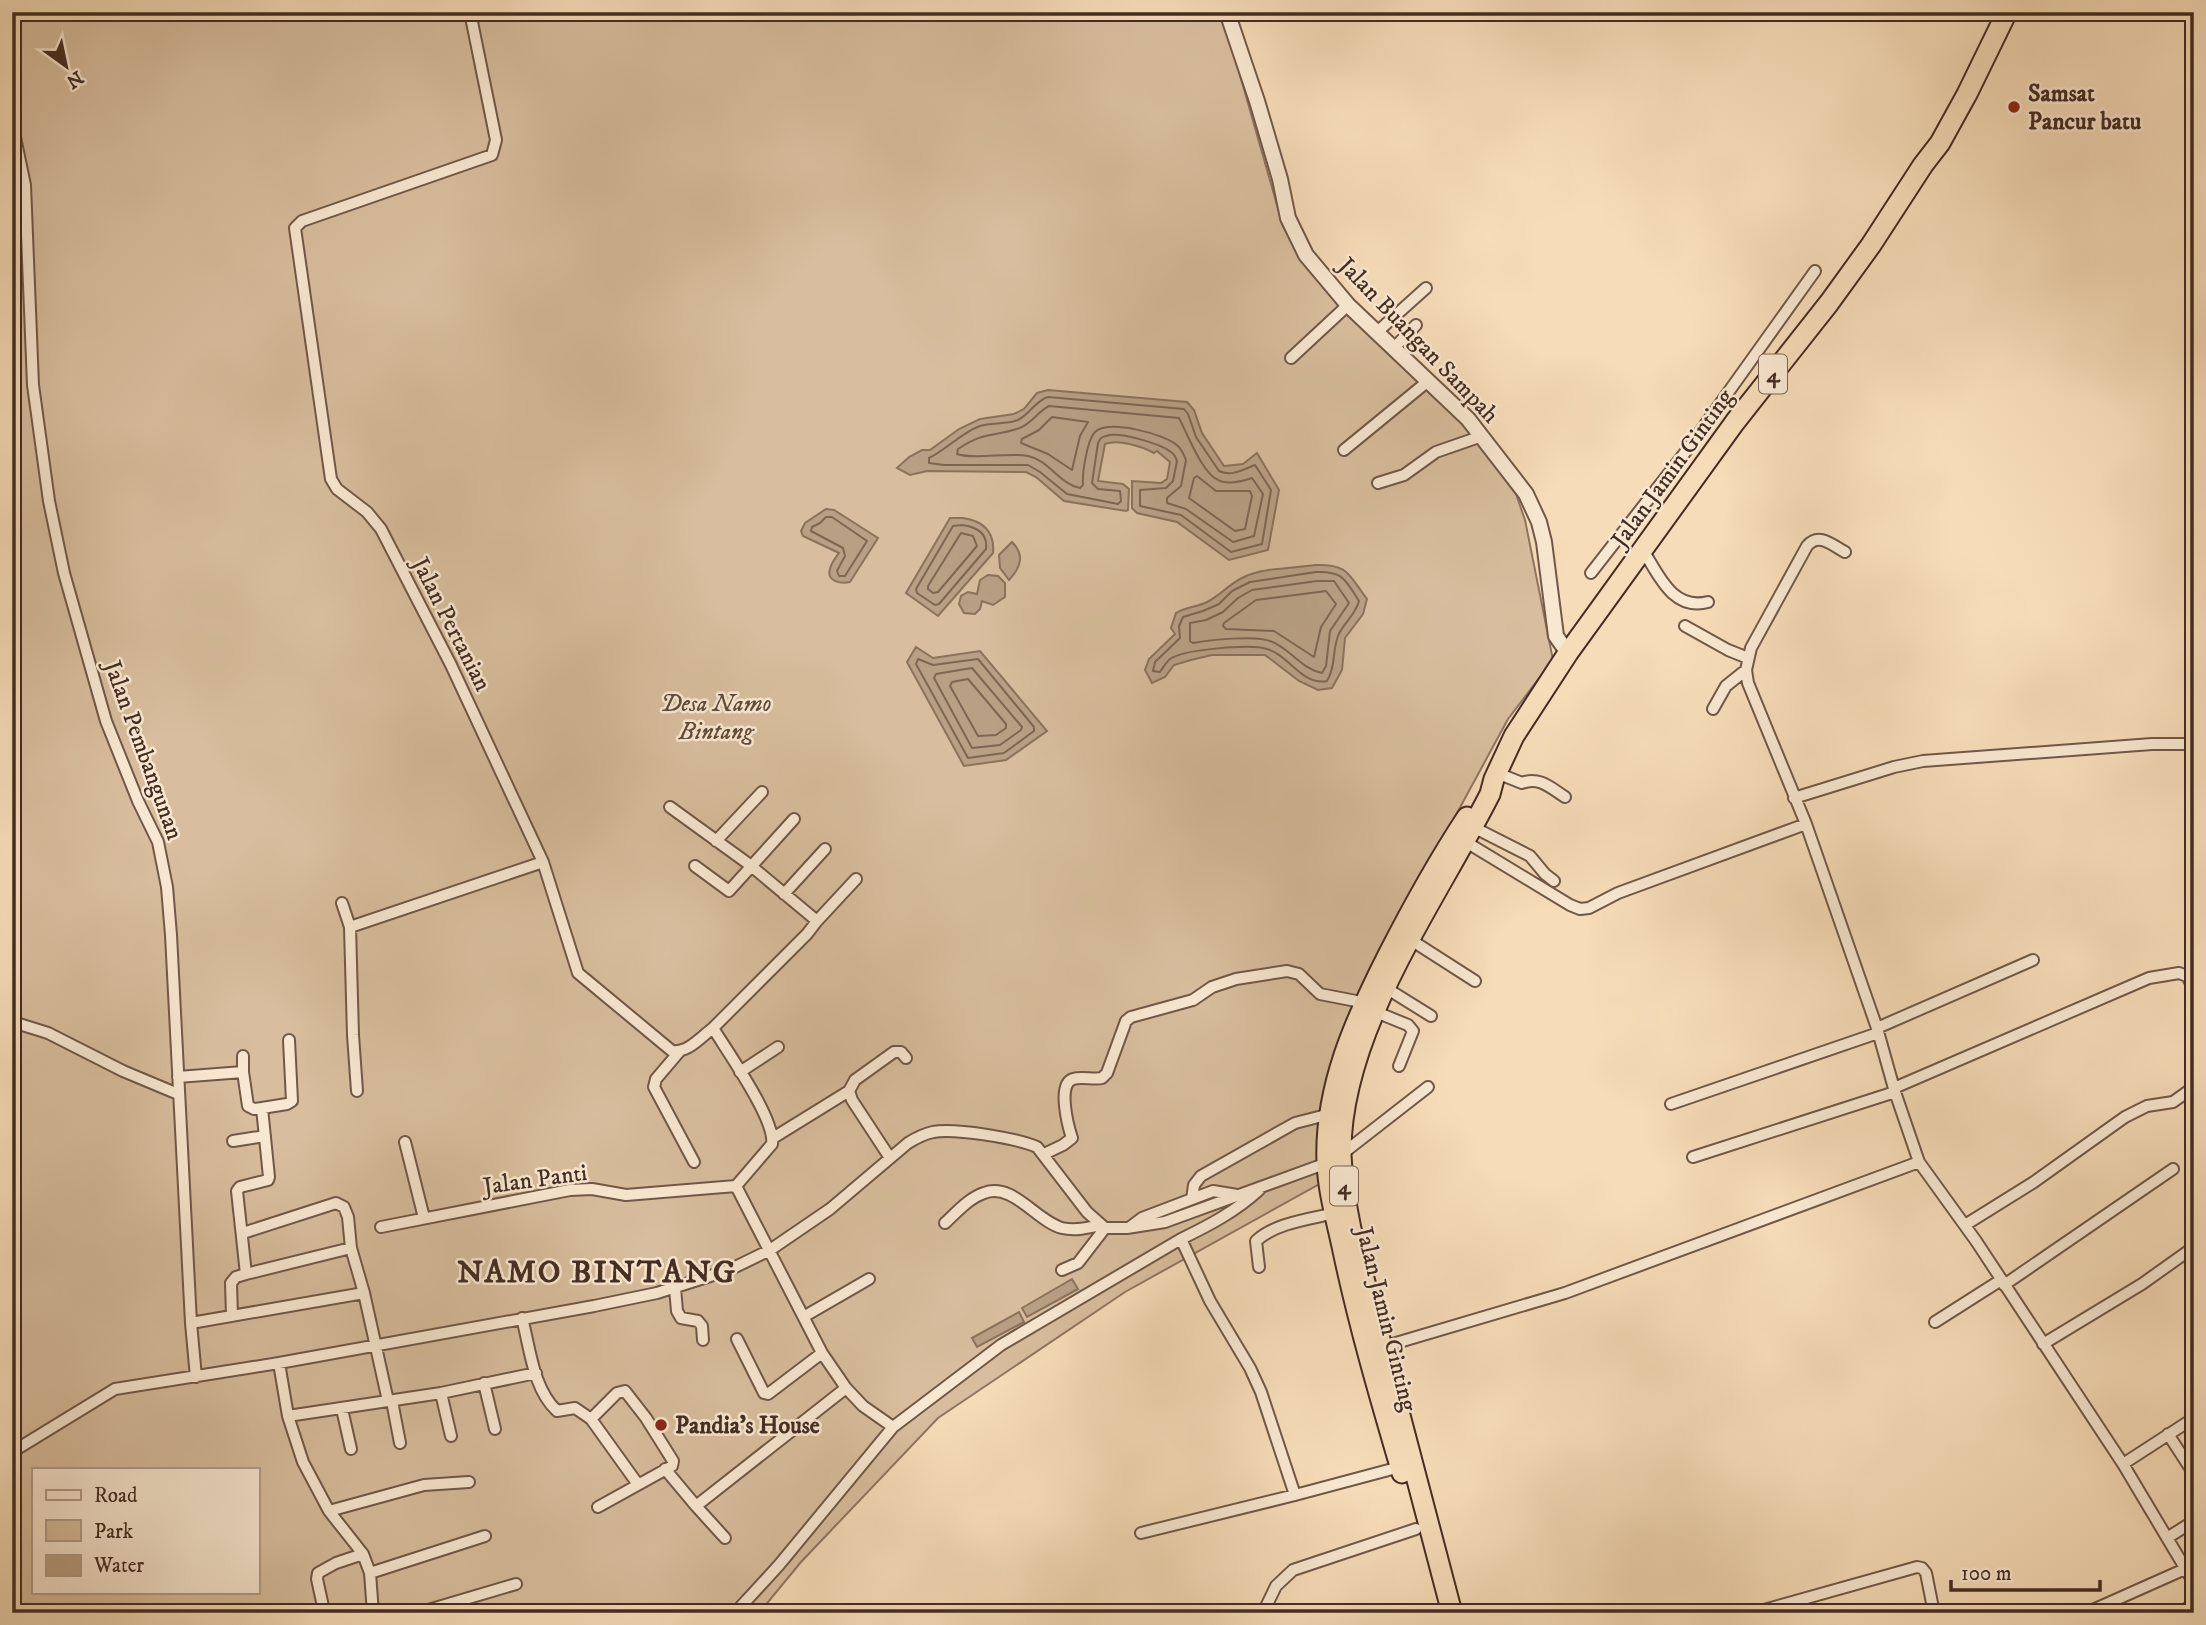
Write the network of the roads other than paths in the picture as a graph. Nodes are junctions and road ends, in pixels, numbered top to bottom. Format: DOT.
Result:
graph roads {
  1 [pos="470,12"];
  2 [pos="1227,12"];
  3 [pos="2007,12"];
  4 [pos="12,123"];
  5 [pos="1815,271"];
  6 [pos="1426,288"];
  7 [pos="1348,305"];
  8 [pos="1416,325"];
  9 [pos="1376,333"];
  10 [pos="1393,349"];
  11 [pos="1292,358"];
  12 [pos="1427,382"];
  13 [pos="1482,436"];
  14 [pos="1344,450"];
  15 [pos="1687,450"];
  16 [pos="1706,463"];
  17 [pos="1378,483"];
  18 [pos="1643,550"];
  19 [pos="1844,552"];
  20 [pos="1591,573"];
  21 [pos="1708,602"];
  22 [pos="1685,626"];
  23 [pos="1568,653"];
  24 [pos="1748,658"];
  25 [pos="1746,670"];
  26 [pos="1713,709"];
  27 [pos="2194,744"];
  28 [pos="1496,776"];
  29 [pos="762,792"];
  30 [pos="1565,797"];
  31 [pos="1794,798"];
  32 [pos="670,807"];
  33 [pos="793,819"];
  34 [pos="1806,824"];
  35 [pos="1468,831"];
  36 [pos="716,841"];
  37 [pos="825,849"];
  38 [pos="543,862"];
  39 [pos="750,865"];
  40 [pos="695,866"];
  41 [pos="856,879"];
  42 [pos="1555,881"];
  43 [pos="784,894"];
  44 [pos="342,903"];
  45 [pos="817,921"];
  46 [pos="350,928"];
  47 [pos="1411,940"];
  48 [pos="2033,960"];
  49 [pos="1475,981"];
  50 [pos="1386,988"];
  51 [pos="2194,989"];
  52 [pos="1369,1008"];
  53 [pos="1431,1016"];
  54 [pos="12,1019"];
  55 [pos="713,1028"];
  56 [pos="1877,1030"];
  57 [pos="289,1040"];
  58 [pos="778,1047"];
  59 [pos="679,1052"];
  60 [pos="243,1056"];
  61 [pos="906,1058"];
  62 [pos="1399,1066"];
  63 [pos="243,1072"];
  64 [pos="740,1072"];
  65 [pos="178,1077"];
  66 [pos="1428,1087"];
  67 [pos="2194,1087"];
  68 [pos="1894,1090"];
  69 [pos="357,1091"];
  70 [pos="849,1091"];
  71 [pos="178,1094"];
  72 [pos="1671,1104"];
  73 [pos="262,1108"];
  74 [pos="1330,1114"];
  75 [pos="265,1136"];
  76 [pos="773,1138"];
  77 [pos="233,1141"];
  78 [pos="405,1142"];
  79 [pos="1044,1154"];
  80 [pos="1693,1157"];
  81 [pos="890,1158"];
  82 [pos="1334,1159"];
  83 [pos="694,1162"];
  84 [pos="1919,1162"];
  85 [pos="2173,1169"];
  86 [pos="736,1186"];
  87 [pos="1261,1188"];
  88 [pos="1237,1195"];
  89 [pos="1192,1199"];
  90 [pos="1335,1213"];
  91 [pos="424,1218"];
  92 [pos="411,1221"];
  93 [pos="945,1223"];
  94 [pos="1965,1225"];
  95 [pos="381,1227"];
  96 [pos="1102,1227"];
  97 [pos="1128,1228"];
  98 [pos="243,1233"];
  99 [pos="413,1235"];
  100 [pos="1181,1239"];
  101 [pos="2194,1247"];
  102 [pos="351,1248"];
  103 [pos="770,1250"];
  104 [pos="1259,1267"];
  105 [pos="1062,1270"];
  106 [pos="246,1274"];
  107 [pos="869,1279"];
  108 [pos="2002,1282"];
  109 [pos="675,1288"];
  110 [pos="364,1293"];
  111 [pos="232,1316"];
  112 [pos="805,1316"];
  113 [pos="522,1318"];
  114 [pos="1935,1322"];
  115 [pos="191,1323"];
  116 [pos="737,1339"];
  117 [pos="703,1340"];
  118 [pos="2043,1344"];
  119 [pos="377,1345"];
  120 [pos="1376,1349"];
  121 [pos="822,1353"];
  122 [pos="279,1363"];
  123 [pos="536,1373"];
  124 [pos="196,1377"];
  125 [pos="484,1383"];
  126 [pos="846,1388"];
  127 [pos="441,1393"];
  128 [pos="390,1401"];
  129 [pos="342,1409"];
  130 [pos="288,1416"];
  131 [pos="2194,1418"];
  132 [pos="591,1419"];
  133 [pos="893,1427"];
  134 [pos="495,1429"];
  135 [pos="2168,1434"];
  136 [pos="451,1436"];
  137 [pos="400,1443"];
  138 [pos="351,1449"];
  139 [pos="12,1452"];
  140 [pos="2123,1464"];
  141 [pos="1400,1466"];
  142 [pos="665,1469"];
  143 [pos="2194,1474"];
  144 [pos="469,1482"];
  145 [pos="637,1483"];
  146 [pos="1295,1495"];
  147 [pos="696,1506"];
  148 [pos="598,1507"];
  149 [pos="329,1511"];
  150 [pos="2194,1521"];
  151 [pos="1416,1529"];
  152 [pos="1141,1533"];
  153 [pos="485,1536"];
  154 [pos="725,1538"];
  155 [pos="2167,1538"];
  156 [pos="363,1554"];
  157 [pos="2185,1569"];
  158 [pos="370,1573"];
  159 [pos="2194,1583"];
  160 [pos="516,1584"];
  161 [pos="2194,1604"];
  162 [pos="324,1611"];
  163 [pos="373,1613"];
  164 [pos="418,1613"];
  165 [pos="735,1613"];
  166 [pos="1263,1613"];
  167 [pos="1439,1613"];
  168 [pos="1452,1613"];
  169 [pos="1752,1613"];
  170 [pos="1934,1613"];
  171 [pos="2086,1613"];
  172 [pos="2180,1613"];
  1 -- 38 [label="street, Jalan Pertanian"];
  2 -- 7 [label="street, Jalan Buangan Sampah"];
  3 -- 16 [label="highway, Jalan Jamin Ginting / 4"];
  4 -- 65 [label="street, Jalan Pembangunan"];
  5 -- 15 [label="street"];
  6 -- 9 [label="street"];
  7 -- 9 [label="street, Jalan Buangan Sampah"];
  7 -- 11 [label="street"];
  8 -- 10 [label="street"];
  9 -- 10 [label="street, Jalan Buangan Sampah"];
  10 -- 12 [label="street, Jalan Buangan Sampah"];
  12 -- 13 [label="street, Jalan Buangan Sampah"];
  12 -- 14 [label="street"];
  13 -- 17 [label="street"];
  13 -- 23 [label="street, Jalan Buangan Sampah"];
  15 -- 16 [label="street"];
  15 -- 20 [label="street"];
  16 -- 18 [label="highway, Jalan Jamin Ginting / 4"];
  18 -- 21 [label="street"];
  18 -- 23 [label="highway, Jalan Jamin Ginting / 4"];
  19 -- 24 [label="street"];
  22 -- 24 [label="street"];
  23 -- 28 [label="highway, Jalan Jamin Ginting / 4"];
  24 -- 25 [label="street"];
  25 -- 26 [label="street"];
  25 -- 31 [label="street"];
  27 -- 31 [label="street"];
  28 -- 30 [label="street"];
  28 -- 35 [label="highway, Jalan Jamin Ginting / 4"];
  29 -- 36 [label="street"];
  31 -- 34 [label="street"];
  32 -- 36 [label="street"];
  33 -- 39 [label="street"];
  34 -- 35 [label="street"];
  34 -- 56 [label="street"];
  35 -- 42 [label="street"];
  35 -- 47 [label="highway, Jalan Jamin Ginting / 4"];
  35 -- 52 [label="highway, Jalan Jamin Ginting / 4"];
  36 -- 39 [label="street"];
  37 -- 43 [label="street"];
  38 -- 46 [label="street"];
  38 -- 59 [label="street, Jalan Pertanian"];
  39 -- 40 [label="street"];
  39 -- 43 [label="street"];
  41 -- 45 [label="street"];
  43 -- 45 [label="street"];
  44 -- 46 [label="street"];
  45 -- 55 [label="street"];
  46 -- 69 [label="street"];
  47 -- 49 [label="street"];
  47 -- 50 [label="highway, Jalan Jamin Ginting / 4"];
  48 -- 56 [label="street"];
  50 -- 52 [label="highway, Jalan Jamin Ginting / 4"];
  50 -- 53 [label="street"];
  51 -- 68 [label="street"];
  52 -- 62 [label="street"];
  52 -- 74 [label="highway, Jalan Jamin Ginting / 4"];
  52 -- 79 [label="street"];
  52 -- 82 [label="highway, Jalan Jamin Ginting / 4"];
  54 -- 71 [label="street"];
  55 -- 59 [label="street"];
  55 -- 64 [label="street"];
  56 -- 68 [label="street"];
  56 -- 72 [label="street"];
  57 -- 73 [label="street"];
  58 -- 64 [label="street"];
  59 -- 83 [label="street"];
  60 -- 63 [label="street"];
  61 -- 70 [label="street"];
  63 -- 65 [label="street"];
  63 -- 73 [label="street"];
  64 -- 76 [label="street"];
  65 -- 71 [label="street, Jalan Pembangunan"];
  66 -- 82 [label="street"];
  67 -- 94 [label="street"];
  68 -- 80 [label="street"];
  68 -- 84 [label="street"];
  70 -- 76 [label="street"];
  70 -- 81 [label="street"];
  71 -- 115 [label="street, Jalan Pembangunan"];
  73 -- 75 [label="street"];
  74 -- 82 [label="highway, Jalan Jamin Ginting / 4"];
  74 -- 89 [label="street"];
  75 -- 77 [label="street"];
  75 -- 98 [label="street"];
  76 -- 86 [label="street"];
  78 -- 91 [label="street"];
  79 -- 81 [label="street"];
  79 -- 96 [label="street"];
  81 -- 103 [label="street"];
  82 -- 87 [label="street"];
  82 -- 90 [label="highway, Jalan Jamin Ginting / 4"];
  82 -- 120 [label="highway, Jalan Jamin Ginting / 4"];
  84 -- 94 [label="street"];
  84 -- 120 [label="street"];
  85 -- 108 [label="street"];
  86 -- 91 [label="street, Jalan Panti"];
  86 -- 103 [label="street"];
  87 -- 88 [label="street"];
  87 -- 100 [label="street"];
  88 -- 89 [label="street"];
  88 -- 97 [label="street"];
  89 -- 97 [label="street"];
  90 -- 104 [label="street"];
  90 -- 120 [label="highway, Jalan Jamin Ginting / 4"];
  91 -- 92 [label="street, Jalan Panti"];
  92 -- 95 [label="street, Jalan Panti"];
  92 -- 99 [label="street"];
  93 -- 96 [label="street"];
  94 -- 108 [label="street"];
  96 -- 97 [label="street"];
  96 -- 105 [label="street"];
  98 -- 102 [label="street"];
  98 -- 106 [label="street"];
  100 -- 133 [label="street"];
  100 -- 146 [label="street"];
  101 -- 118 [label="street"];
  102 -- 106 [label="street"];
  102 -- 110 [label="street"];
  103 -- 109 [label="street"];
  103 -- 112 [label="street"];
  106 -- 111 [label="street"];
  107 -- 112 [label="street"];
  108 -- 114 [label="street"];
  108 -- 118 [label="street"];
  109 -- 113 [label="street"];
  109 -- 117 [label="street"];
  110 -- 111 [label="street"];
  110 -- 119 [label="street"];
  111 -- 115 [label="street"];
  112 -- 121 [label="street"];
  113 -- 119 [label="street"];
  113 -- 123 [label="street"];
  115 -- 124 [label="street, Jalan Pembangunan"];
  116 -- 121 [label="street"];
  118 -- 140 [label="street"];
  119 -- 122 [label="street"];
  119 -- 128 [label="street"];
  120 -- 141 [label="highway, Jalan Jamin Ginting / 4"];
  120 -- 168 [label="highway, Jalan Jamin Ginting / 4"];
  121 -- 126 [label="street"];
  122 -- 124 [label="street"];
  122 -- 130 [label="street"];
  123 -- 125 [label="street"];
  123 -- 132 [label="street"];
  124 -- 139 [label="street"];
  125 -- 127 [label="street"];
  125 -- 134 [label="street"];
  126 -- 133 [label="street"];
  126 -- 147 [label="street"];
  127 -- 128 [label="street"];
  127 -- 136 [label="street"];
  128 -- 129 [label="street"];
  128 -- 137 [label="street"];
  129 -- 130 [label="street"];
  129 -- 138 [label="street"];
  130 -- 149 [label="street"];
  131 -- 135 [label="street"];
  132 -- 142 [label="street"];
  132 -- 145 [label="street"];
  133 -- 165 [label="street"];
  135 -- 140 [label="street"];
  135 -- 143 [label="street"];
  140 -- 155 [label="street"];
  141 -- 146 [label="street"];
  141 -- 151 [label="highway, Jalan Jamin Ginting / 4"];
  142 -- 145 [label="street"];
  142 -- 147 [label="street"];
  144 -- 149 [label="street"];
  145 -- 148 [label="street"];
  146 -- 152 [label="street"];
  147 -- 154 [label="street"];
  149 -- 156 [label="street"];
  150 -- 155 [label="street"];
  151 -- 166 [label="street"];
  151 -- 167 [label="highway, Jalan Jamin Ginting / 4"];
  153 -- 158 [label="street"];
  155 -- 157 [label="street"];
  156 -- 158 [label="street"];
  156 -- 162 [label="street"];
  157 -- 159 [label="street"];
  157 -- 171 [label="street"];
  158 -- 163 [label="street"];
  160 -- 164 [label="street"];
  161 -- 172 [label="street"];
  169 -- 170 [label="street"];
}
